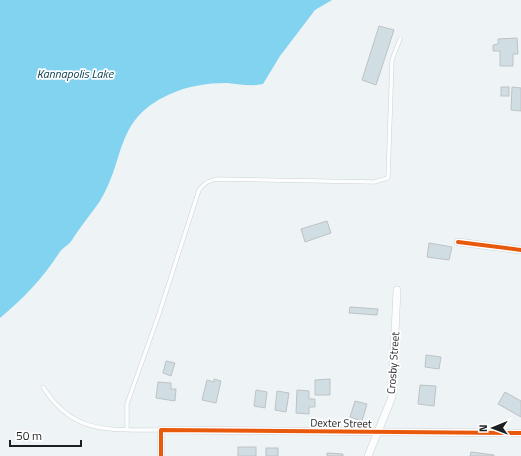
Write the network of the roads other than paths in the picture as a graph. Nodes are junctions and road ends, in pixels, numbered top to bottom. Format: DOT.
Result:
graph roads {
  1 [pos="400,39"];
  2 [pos="458,242"];
  3 [pos="521,250"];
  4 [pos="397,290"];
  5 [pos="43,387"];
  6 [pos="127,429"];
  7 [pos="161,430"];
  8 [pos="379,432"];
  9 [pos="521,433"];
  10 [pos="161,456"];
  11 [pos="368,456"];
  1 -- 6 [label="lane"];
  2 -- 3 [label="street"];
  4 -- 8 [label="street, Crosby Street"];
  5 -- 6 [label="lane"];
  6 -- 7 [label="lane"];
  7 -- 8 [label="street, Dexter Street"];
  7 -- 10 [label="street"];
  8 -- 9 [label="street, Dexter Street"];
  8 -- 11 [label="street, Crosby Street"];
}
